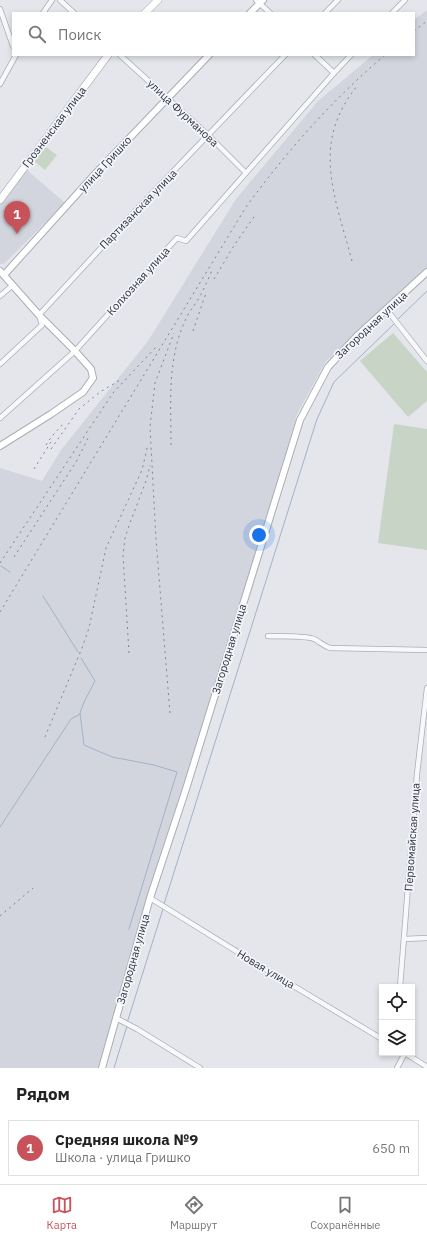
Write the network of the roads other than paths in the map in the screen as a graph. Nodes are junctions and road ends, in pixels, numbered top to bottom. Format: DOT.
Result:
graph roads {
  1 [pos="52,0"];
  2 [pos="60,0"];
  3 [pos="158,0"];
  4 [pos="338,0"];
  5 [pos="405,0"];
  6 [pos="260,1"];
  7 [pos="0,9"];
  8 [pos="44,12"];
  9 [pos="73,12"];
  10 [pos="146,12"];
  11 [pos="251,12"];
  12 [pos="269,12"];
  13 [pos="326,12"];
  14 [pos="393,12"];
  15 [pos="2,20"];
  16 [pos="12,44"];
  17 [pos="15,56"];
  18 [pos="107,56"];
  19 [pos="121,56"];
  20 [pos="208,56"];
  21 [pos="284,56"];
  22 [pos="316,56"];
  23 [pos="350,56"];
  24 [pos="334,73"];
  25 [pos="0,84"];
  26 [pos="167,98"];
  27 [pos="209,136"];
  28 [pos="246,173"];
  29 [pos="0,200"];
  30 [pos="427,272"];
  31 [pos="2,273"];
  32 [pos="13,285"];
  33 [pos="0,296"];
  34 [pos="387,310"];
  35 [pos="39,315"];
  36 [pos="75,351"];
  37 [pos="424,355"];
  38 [pos="427,361"];
  39 [pos="0,364"];
  40 [pos="0,418"];
  41 [pos="0,446"];
  42 [pos="268,636"];
  43 [pos="427,650"];
  44 [pos="427,688"];
  45 [pos="150,898"];
  46 [pos="427,938"];
  47 [pos="404,939"];
  48 [pos="400,984"];
  49 [pos="116,1018"];
  50 [pos="379,1037"];
  51 [pos="403,1056"];
  52 [pos="410,1056"];
  53 [pos="427,1067"];
  54 [pos="102,1068"];
  55 [pos="200,1068"];
  56 [pos="397,1068"];
  1 -- 8 [label="street"];
  2 -- 9 [label="street"];
  3 -- 10 [label="main road"];
  4 -- 13 [label="street"];
  5 -- 14 [label="street"];
  6 -- 11 [label="main road"];
  6 -- 12 [label="street"];
  7 -- 15 [label="street"];
  15 -- 16 [label="street"];
  17 -- 25 [label="street"];
  18 -- 29 [label="main road, Грозненская улица"];
  19 -- 26 [label="street, улица Фурманова"];
  20 -- 26 [label="main road, улица Гришко"];
  21 -- 27 [label="street, Партизанская улица"];
  22 -- 24 [label="street"];
  23 -- 24 [label="street, Колхозная улица"];
  24 -- 28 [label="street, Колхозная улица"];
  26 -- 27 [label="street, улица Фурманова"];
  26 -- 31 [label="main road, улица Гришко"];
  27 -- 28 [label="street, улица Фурманова"];
  27 -- 35 [label="street, Партизанская улица"];
  28 -- 36 [label="street, Колхозная улица"];
  30 -- 34 [label="main road, Загородная улица"];
  31 -- 32 [label="main road"];
  32 -- 33 [label="street"];
  32 -- 35 [label="main road"];
  34 -- 37 [label="street"];
  34 -- 45 [label="main road, Загородная улица"];
  35 -- 36 [label="main road"];
  35 -- 39 [label="street, Партизанская улица"];
  36 -- 40 [label="street, Колхозная улица"];
  36 -- 41 [label="main road"];
  37 -- 38 [label="street"];
  42 -- 43 [label="street"];
  44 -- 47 [label="street, Первомайская улица"];
  45 -- 49 [label="main road, Загородная улица"];
  45 -- 50 [label="street, Новая улица"];
  46 -- 47 [label="street"];
  47 -- 48 [label="street, Первомайская улица"];
  49 -- 54 [label="main road, Загородная улица"];
  49 -- 55 [label="street"];
  51 -- 56 [label="street"];
  52 -- 53 [label="street"];
}
